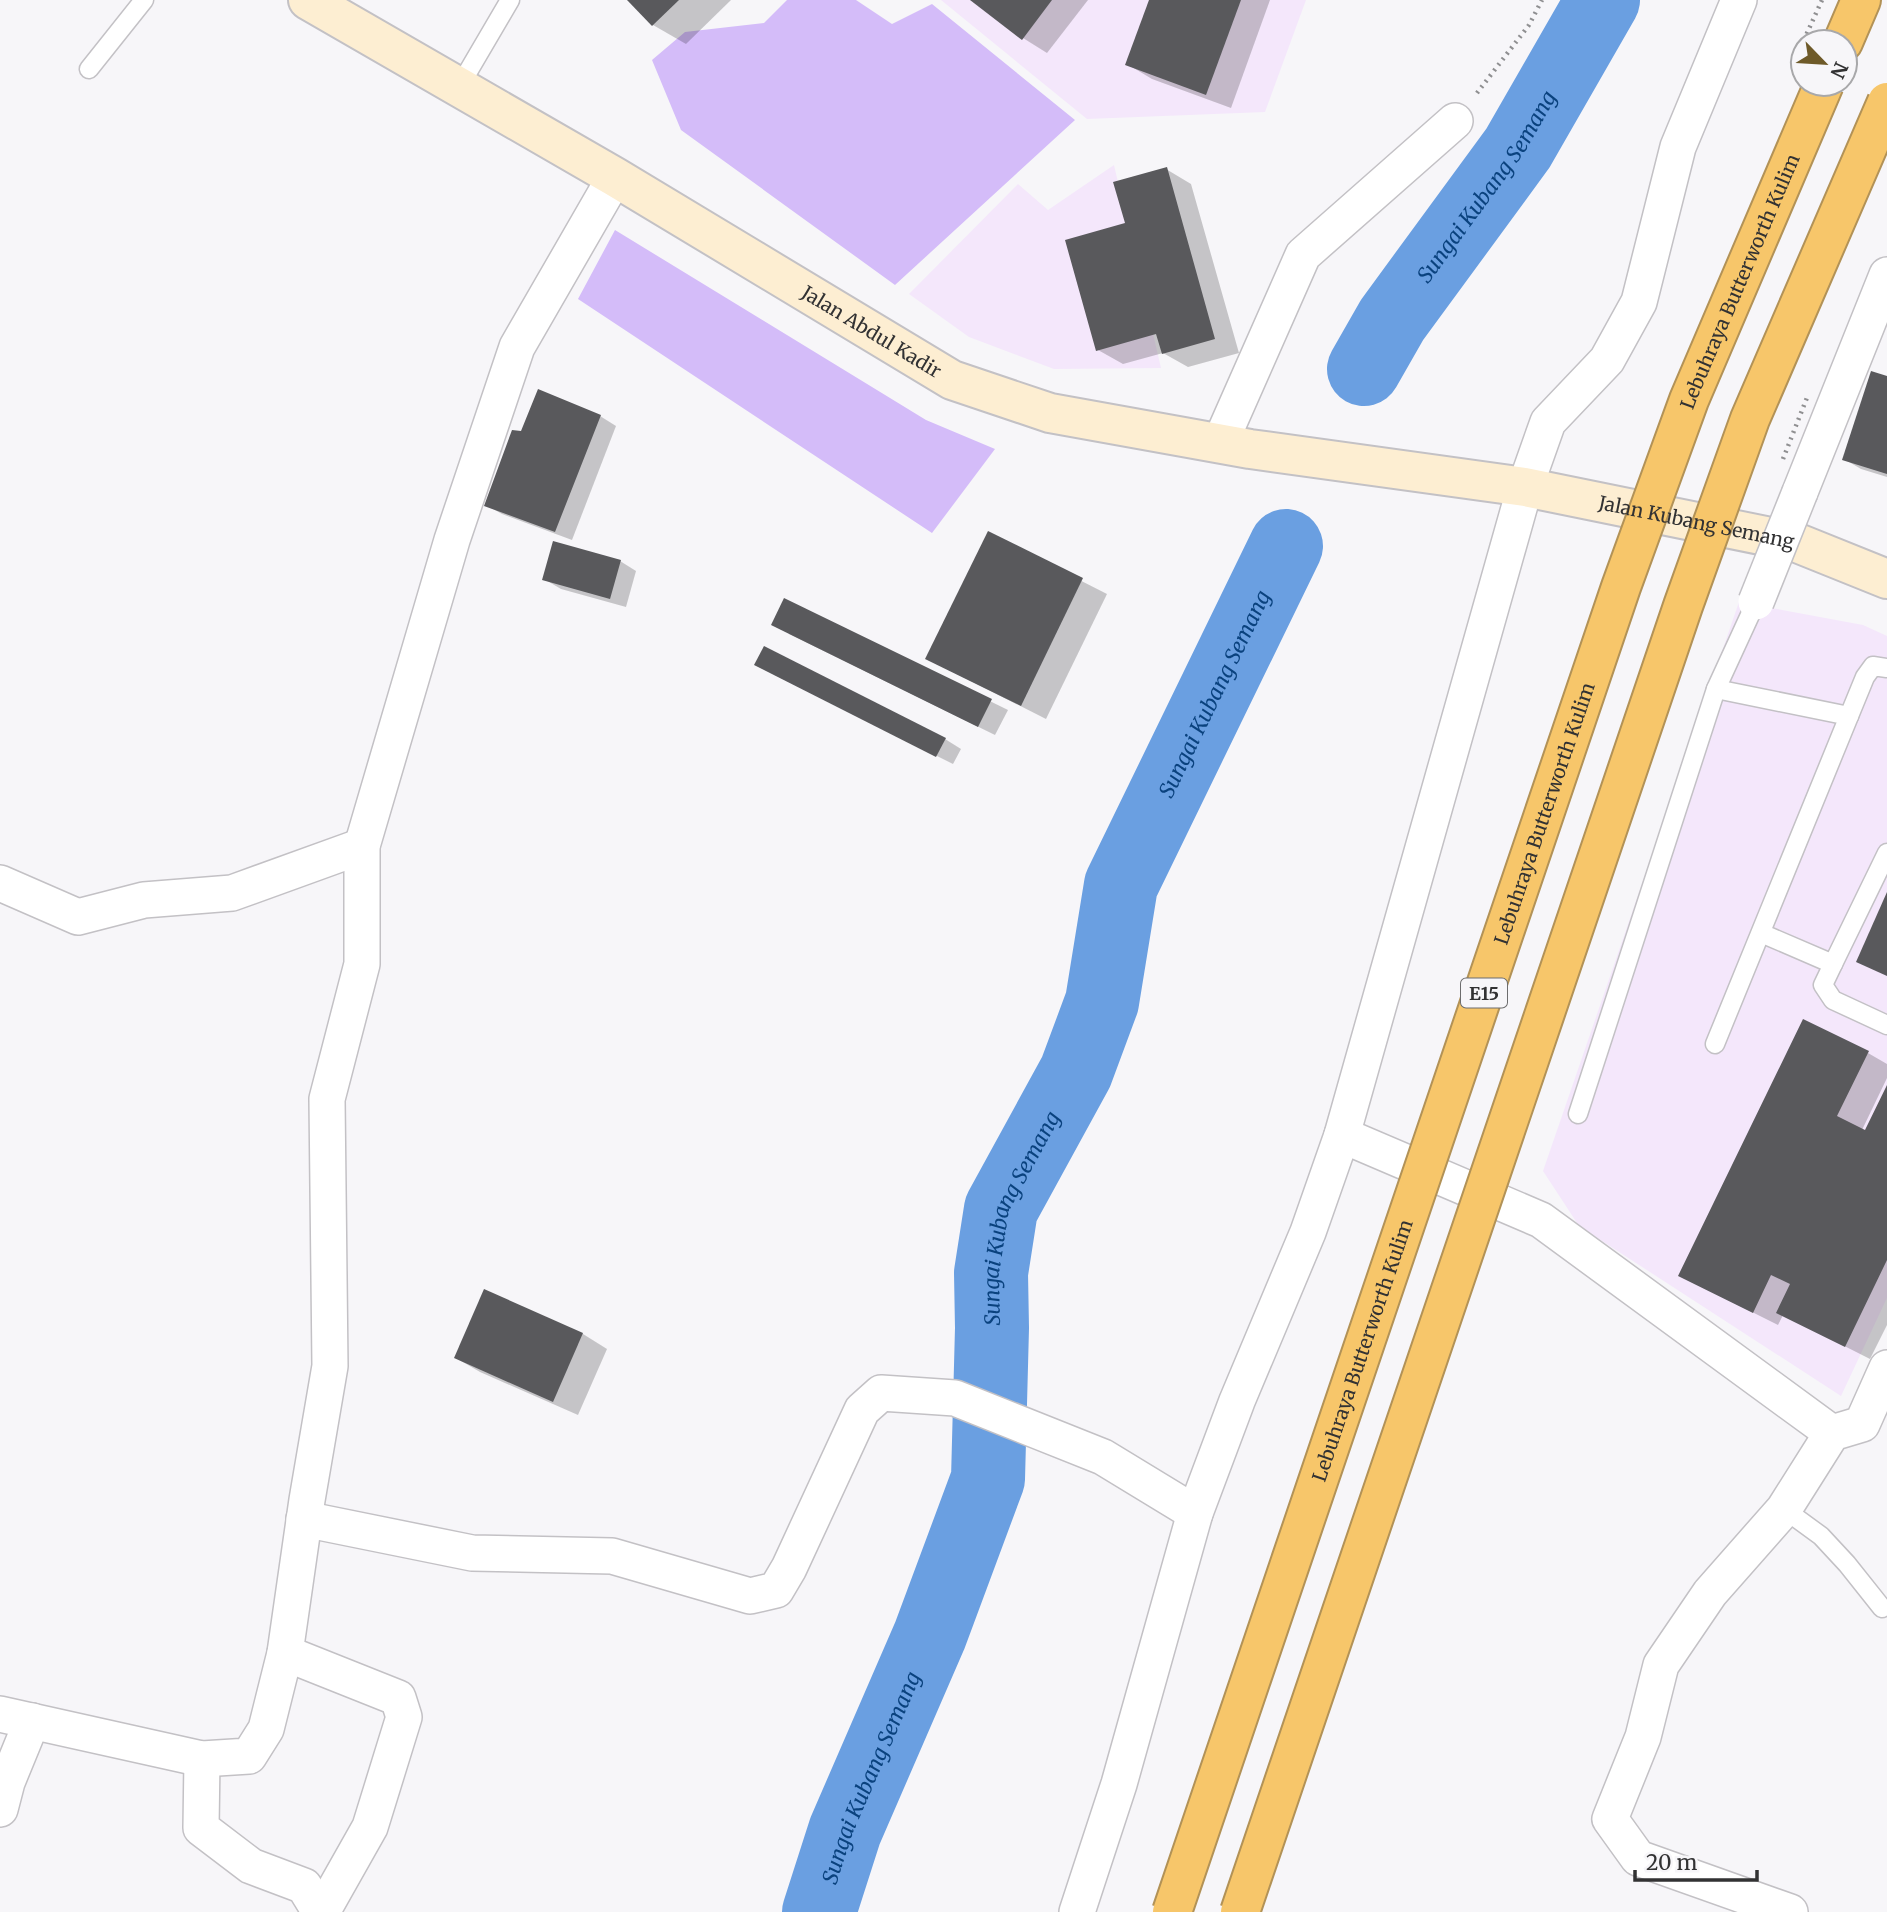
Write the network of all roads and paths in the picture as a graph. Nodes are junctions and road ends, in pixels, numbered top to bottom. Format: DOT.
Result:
graph roads {
  1 [pos="144,0"];
  2 [pos="307,0"];
  3 [pos="510,0"];
  4 [pos="1542,0"];
  5 [pos="1739,0"];
  6 [pos="1861,0"];
  7 [pos="338,11"];
  8 [pos="1849,28"];
  9 [pos="89,69"];
  10 [pos="459,87"];
  11 [pos="1818,98"];
  12 [pos="1887,102"];
  13 [pos="1455,121"];
  14 [pos="615,177"];
  15 [pos="1887,275"];
  16 [pos="1235,446"];
  17 [pos="1513,485"];
  18 [pos="1887,579"];
  19 [pos="1756,602"];
  20 [pos="1887,668"];
  21 [pos="1716,688"];
  22 [pos="1849,716"];
  23 [pos="362,846"];
  24 [pos="1887,853"];
  25 [pos="0,883"];
  26 [pos="1761,933"];
  27 [pos="1833,964"];
  28 [pos="1887,1025"];
  29 [pos="1715,1044"];
  30 [pos="1578,1114"];
  31 [pos="1342,1135"];
  32 [pos="1887,1368"];
  33 [pos="1832,1433"];
  34 [pos="1784,1509"];
  35 [pos="1195,1513"];
  36 [pos="304,1519"];
  37 [pos="1882,1608"];
  38 [pos="285,1653"];
  39 [pos="16,1717"];
  40 [pos="202,1759"];
  41 [pos="0,1809"];
  42 [pos="321,1912"];
  43 [pos="1077,1912"];
  44 [pos="1172,1912"];
  45 [pos="1240,1912"];
  46 [pos="1790,1912"];
  1 -- 9 [label="lane"];
  2 -- 7 [label="main road, Jalan Abdul Kadir"];
  3 -- 10 [label="lane"];
  4 -- 13 [label="path"];
  5 -- 17 [label="street"];
  6 -- 8 [label="highway"];
  7 -- 10 [label="main road, Jalan Abdul Kadir"];
  10 -- 14 [label="main road, Jalan Abdul Kadir"];
  11 -- 44 [label="highway, Lebuhraya Butterworth Kulim / E15, bridge"];
  12 -- 45 [label="highway, bridge"];
  13 -- 16 [label="street"];
  14 -- 16 [label="main road, Jalan Abdul Kadir"];
  14 -- 23 [label="street"];
  15 -- 19 [label="street, bridge"];
  16 -- 17 [label="main road, Jalan Abdul Kadir"];
  17 -- 18 [label="main road, Jalan Kubang Semang"];
  17 -- 31 [label="street"];
  19 -- 21 [label="lane"];
  20 -- 22 [label="lane"];
  21 -- 22 [label="lane"];
  21 -- 30 [label="lane"];
  22 -- 26 [label="lane"];
  23 -- 25 [label="street"];
  23 -- 36 [label="street"];
  24 -- 27 [label="lane"];
  26 -- 27 [label="lane"];
  26 -- 29 [label="lane"];
  27 -- 28 [label="lane"];
  31 -- 33 [label="street"];
  31 -- 35 [label="street"];
  32 -- 33 [label="street"];
  33 -- 34 [label="street"];
  34 -- 37 [label="lane"];
  34 -- 46 [label="street"];
  35 -- 36 [label="street"];
  35 -- 43 [label="street"];
  36 -- 38 [label="street"];
  38 -- 40 [label="street"];
  38 -- 42 [label="street"];
  39 -- 40 [label="street"];
  39 -- 41 [label="street"];
  40 -- 42 [label="street"];
}
